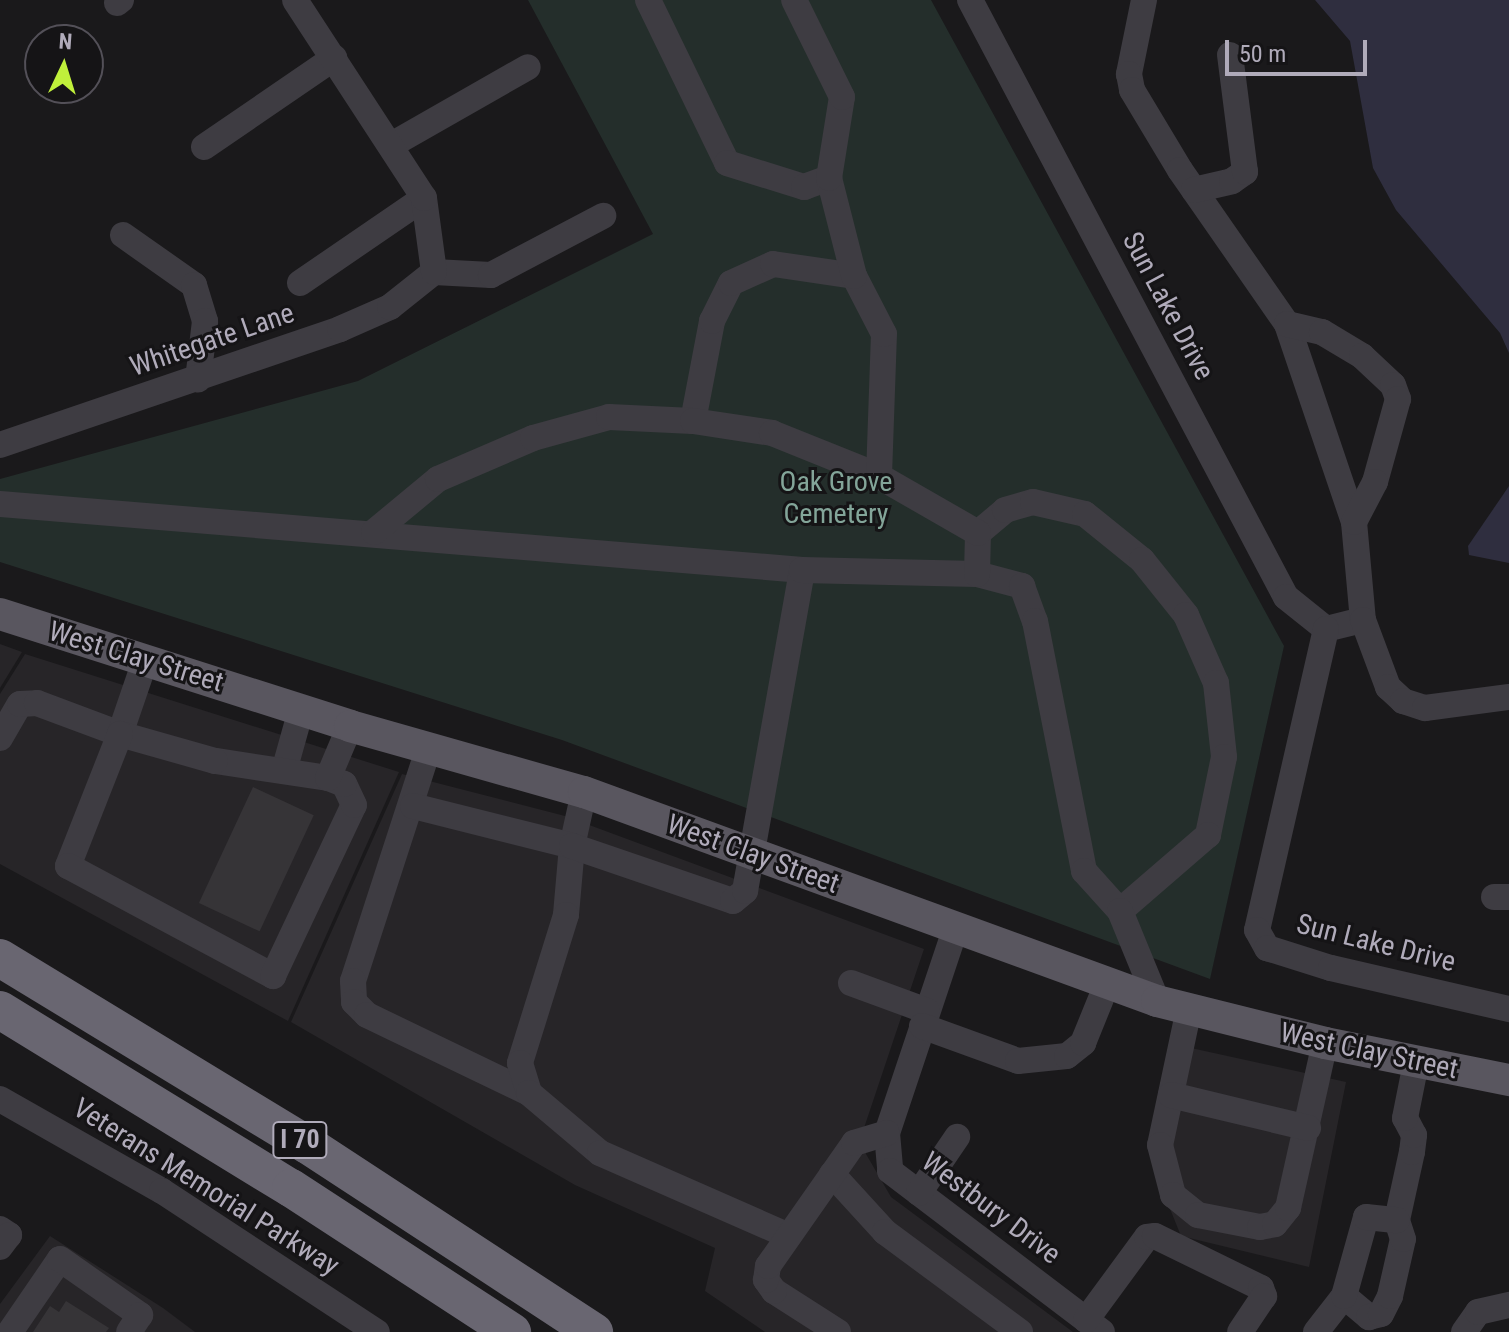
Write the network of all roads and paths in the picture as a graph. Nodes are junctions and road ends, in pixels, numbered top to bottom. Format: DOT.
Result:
graph roads {
  1 [pos="296,0"];
  2 [pos="648,0"];
  3 [pos="794,0"];
  4 [pos="970,0"];
  5 [pos="1144,0"];
  6 [pos="1230,55"];
  7 [pos="334,58"];
  8 [pos="528,67"];
  9 [pos="393,144"];
  10 [pos="204,147"];
  11 [pos="829,178"];
  12 [pos="1194,190"];
  13 [pos="424,198"];
  14 [pos="603,216"];
  15 [pos="123,235"];
  16 [pos="434,272"];
  17 [pos="854,276"];
  18 [pos="300,283"];
  19 [pos="1287,324"];
  20 [pos="198,380"];
  21 [pos="693,421"];
  22 [pos="0,445"];
  23 [pos="879,476"];
  24 [pos="0,504"];
  25 [pos="1354,522"];
  26 [pos="374,532"];
  27 [pos="978,533"];
  28 [pos="802,570"];
  29 [pos="977,574"];
  30 [pos="1363,620"];
  31 [pos="5,623"];
  32 [pos="1326,629"];
  33 [pos="146,658"];
  34 [pos="1509,697"];
  35 [pos="301,710"];
  36 [pos="350,726"];
  37 [pos="120,734"];
  38 [pos="0,738"];
  39 [pos="429,747"];
  40 [pos="284,771"];
  41 [pos="328,778"];
  42 [pos="584,792"];
  43 [pos="413,806"];
  44 [pos="572,846"];
  45 [pos="750,851"];
  46 [pos="1120,911"];
  47 [pos="955,930"];
  48 [pos="0,958"];
  49 [pos="851,983"];
  50 [pos="1107,984"];
  51 [pos="1157,1001"];
  52 [pos="1189,1009"];
  53 [pos="1509,1009"];
  54 [pos="0,1010"];
  55 [pos="925,1019"];
  56 [pos="1325,1043"];
  57 [pos="1416,1063"];
  58 [pos="1509,1080"];
  59 [pos="529,1093"];
  60 [pos="1171,1095"];
  61 [pos="0,1099"];
  62 [pos="1308,1128"];
  63 [pos="887,1133"];
  64 [pos="957,1137"];
  65 [pos="832,1174"];
  66 [pos="919,1193"];
  67 [pos="1397,1220"];
  68 [pos="0,1229"];
  69 [pos="789,1236"];
  70 [pos="0,1247"];
  71 [pos="1344,1296"];
  72 [pos="1509,1305"];
  73 [pos="1094,1326"];
  74 [pos="10,1332"];
  75 [pos="129,1332"];
  76 [pos="377,1332"];
  77 [pos="512,1332"];
  78 [pos="594,1332"];
  79 [pos="838,1332"];
  80 [pos="1020,1332"];
  81 [pos="1240,1332"];
  82 [pos="1316,1332"];
  83 [pos="1464,1332"];
  1 -- 7 [label="street"];
  2 -- 11 [label="street"];
  3 -- 11 [label="street"];
  4 -- 32 [label="street, Sun Lake Drive"];
  5 -- 12 [label="street"];
  6 -- 12 [label="street"];
  7 -- 9 [label="street"];
  7 -- 10 [label="street"];
  8 -- 9 [label="street"];
  9 -- 13 [label="street"];
  11 -- 17 [label="street"];
  12 -- 19 [label="street"];
  13 -- 16 [label="street"];
  13 -- 18 [label="street, Whitegate Lane"];
  14 -- 16 [label="street"];
  15 -- 20 [label="street"];
  16 -- 20 [label="street, Whitegate Lane"];
  17 -- 21 [label="street"];
  17 -- 23 [label="street"];
  19 -- 25 [label="street"];
  19 -- 25 [label="street"];
  20 -- 22 [label="street, Whitegate Lane"];
  21 -- 23 [label="street"];
  21 -- 26 [label="street"];
  23 -- 27 [label="street"];
  24 -- 26 [label="street"];
  25 -- 30 [label="street"];
  26 -- 28 [label="street"];
  27 -- 29 [label="street"];
  27 -- 46 [label="street"];
  28 -- 29 [label="street"];
  28 -- 45 [label="street"];
  29 -- 46 [label="street"];
  30 -- 32 [label="street"];
  30 -- 34 [label="street"];
  31 -- 33 [label="main road, West Clay Street"];
  32 -- 53 [label="street, Sun Lake Drive"];
  33 -- 35 [label="main road, West Clay Street"];
  33 -- 37 [label="street"];
  35 -- 36 [label="main road, West Clay Street"];
  35 -- 40 [label="street"];
  36 -- 39 [label="main road, West Clay Street"];
  36 -- 41 [label="street"];
  37 -- 38 [label="street"];
  37 -- 40 [label="street"];
  37 -- 41 [label="street"];
  39 -- 42 [label="main road, West Clay Street"];
  39 -- 43 [label="street"];
  40 -- 41 [label="street"];
  42 -- 44 [label="street"];
  42 -- 45 [label="main road, West Clay Street"];
  43 -- 44 [label="street"];
  43 -- 59 [label="street"];
  44 -- 45 [label="street"];
  44 -- 59 [label="street"];
  45 -- 47 [label="main road, West Clay Street"];
  46 -- 51 [label="street"];
  47 -- 50 [label="main road, West Clay Street"];
  47 -- 55 [label="street, Westbury Drive"];
  48 -- 78 [label="highway, I 70"];
  49 -- 55 [label="street"];
  50 -- 51 [label="main road, West Clay Street"];
  50 -- 55 [label="street"];
  51 -- 52 [label="main road, West Clay Street"];
  52 -- 56 [label="main road, West Clay Street"];
  52 -- 60 [label="street"];
  54 -- 77 [label="highway, I 70"];
  55 -- 63 [label="street, Westbury Drive"];
  56 -- 57 [label="main road, West Clay Street"];
  56 -- 62 [label="street"];
  57 -- 58 [label="main road, West Clay Street"];
  57 -- 67 [label="street"];
  59 -- 69 [label="street"];
  60 -- 62 [label="street"];
  60 -- 62 [label="street"];
  61 -- 76 [label="street, Veterans Memorial Parkway"];
  63 -- 65 [label="street"];
  63 -- 66 [label="street, Westbury Drive"];
  64 -- 66 [label="street"];
  65 -- 69 [label="street"];
  65 -- 80 [label="street"];
  66 -- 73 [label="street, Westbury Drive"];
  67 -- 71 [label="street"];
  67 -- 71 [label="street"];
  68 -- 70 [label="street"];
  69 -- 79 [label="street"];
  71 -- 82 [label="street"];
  72 -- 83 [label="street"];
  73 -- 81 [label="street"];
  74 -- 75 [label="street"];
}
